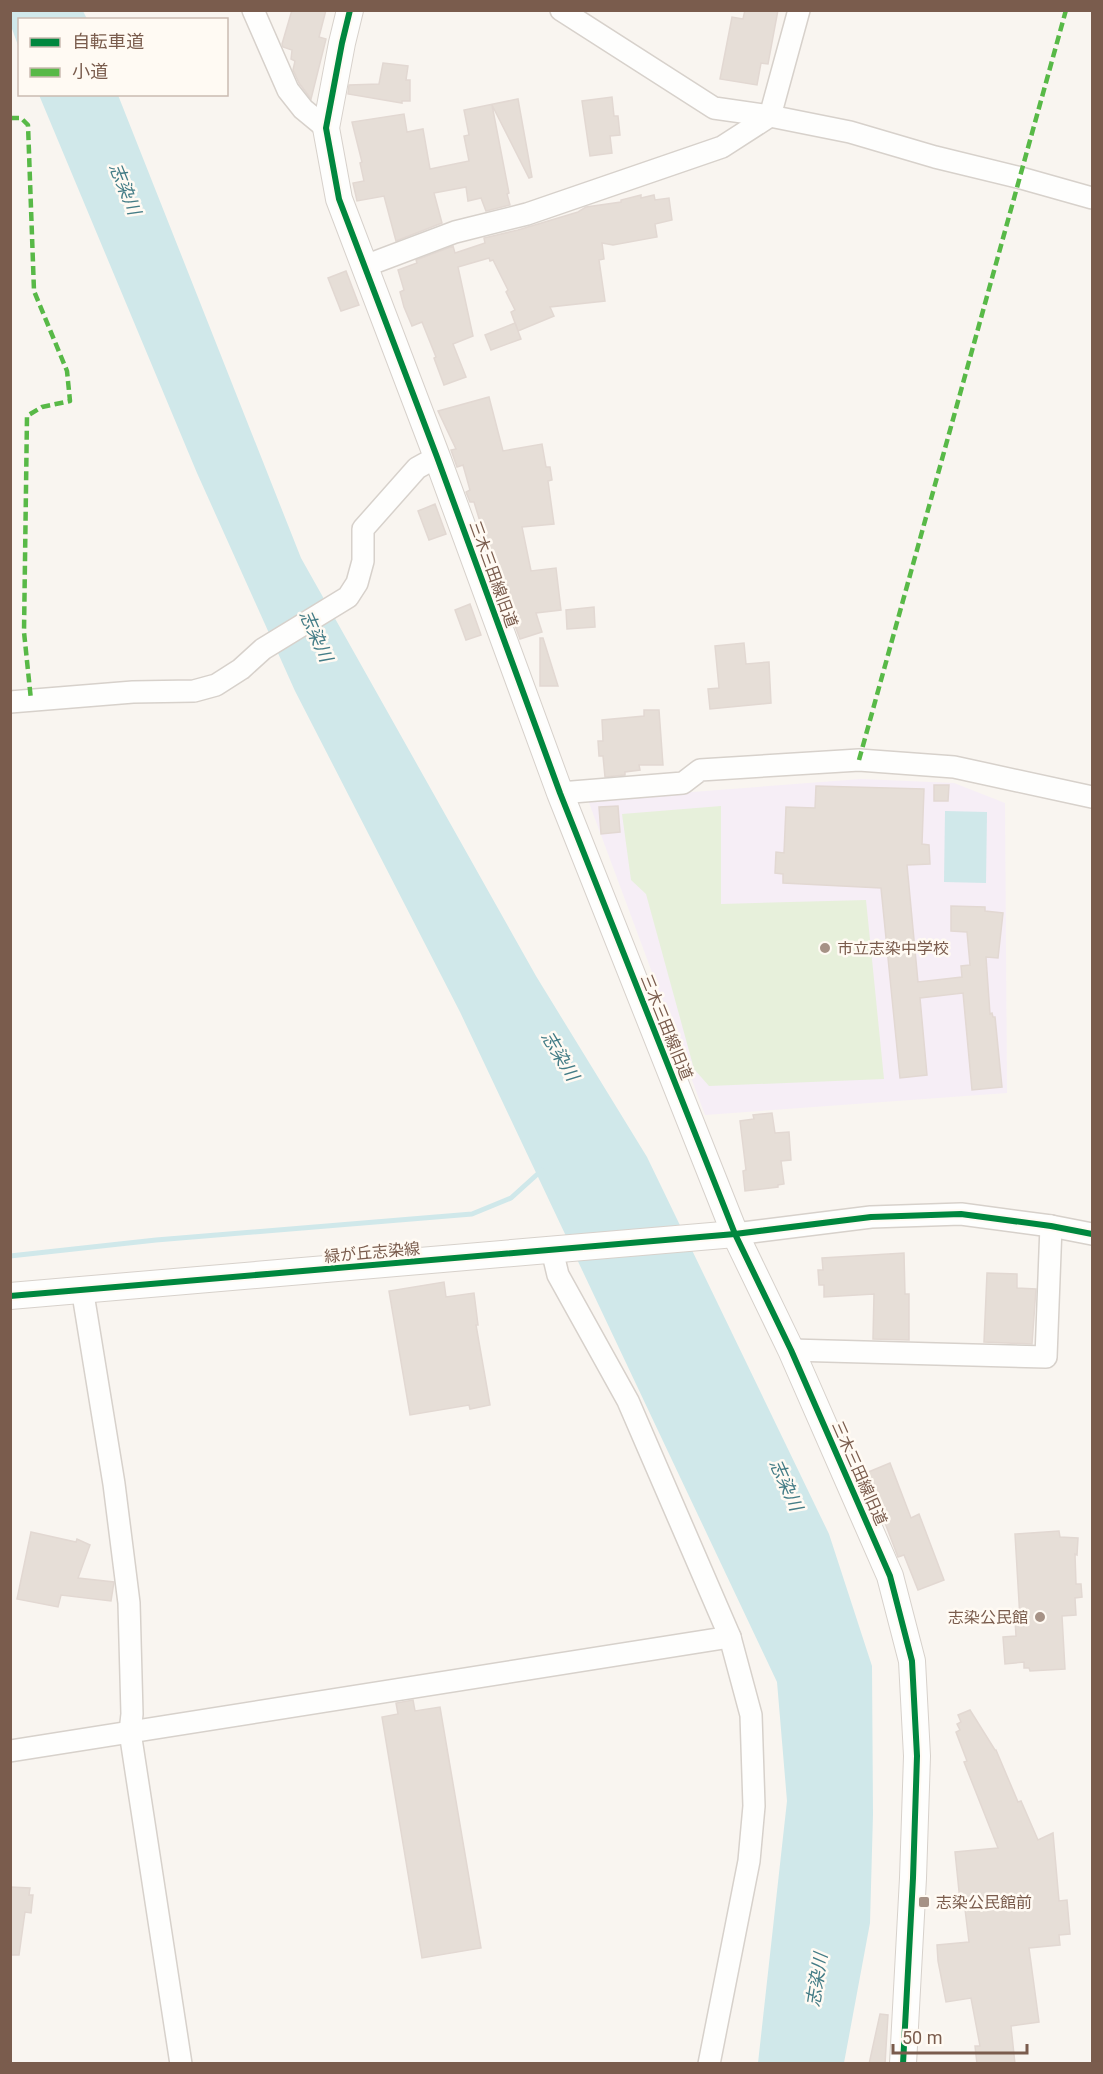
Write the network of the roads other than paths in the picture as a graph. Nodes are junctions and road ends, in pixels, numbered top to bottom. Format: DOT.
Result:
graph roads {
  1 [pos="253,10"];
  2 [pos="350,10"];
  3 [pos="561,10"];
  4 [pos="799,10"];
  5 [pos="770,116"];
  6 [pos="326,128"];
  7 [pos="1092,198"];
  8 [pos="365,266"];
  9 [pos="437,457"];
  10 [pos="10,702"];
  11 [pos="560,793"];
  12 [pos="1092,797"];
  13 [pos="1051,1226"];
  14 [pos="735,1234"];
  15 [pos="1092,1234"];
  16 [pos="552,1250"];
  17 [pos="82,1288"];
  18 [pos="10,1296"];
  19 [pos="791,1350"];
  20 [pos="730,1637"];
  21 [pos="130,1732"];
  22 [pos="10,1751"];
  23 [pos="181,2064"];
  24 [pos="709,2064"];
  25 [pos="903,2064"];
  1 -- 6 [label="street"];
  2 -- 6 [label="street, 三木三田線旧道"];
  3 -- 5 [label="street"];
  4 -- 5 [label="street"];
  5 -- 7 [label="street"];
  5 -- 8 [label="street"];
  6 -- 8 [label="street, 三木三田線旧道"];
  8 -- 9 [label="street, 三木三田線旧道"];
  9 -- 10 [label="street"];
  9 -- 11 [label="street, 三木三田線旧道"];
  11 -- 12 [label="street"];
  11 -- 14 [label="street, 三木三田線旧道"];
  13 -- 14 [label="street"];
  13 -- 15 [label="street"];
  13 -- 19 [label="street"];
  14 -- 16 [label="street, 緑が丘志染線"];
  14 -- 19 [label="street, 三木三田線旧道"];
  16 -- 17 [label="street, 緑が丘志染線"];
  16 -- 20 [label="street"];
  17 -- 18 [label="street, 緑が丘志染線"];
  17 -- 21 [label="street"];
  19 -- 25 [label="street, 三木三田線旧道"];
  20 -- 21 [label="street"];
  20 -- 24 [label="street"];
  21 -- 22 [label="street"];
  21 -- 23 [label="street"];
}
